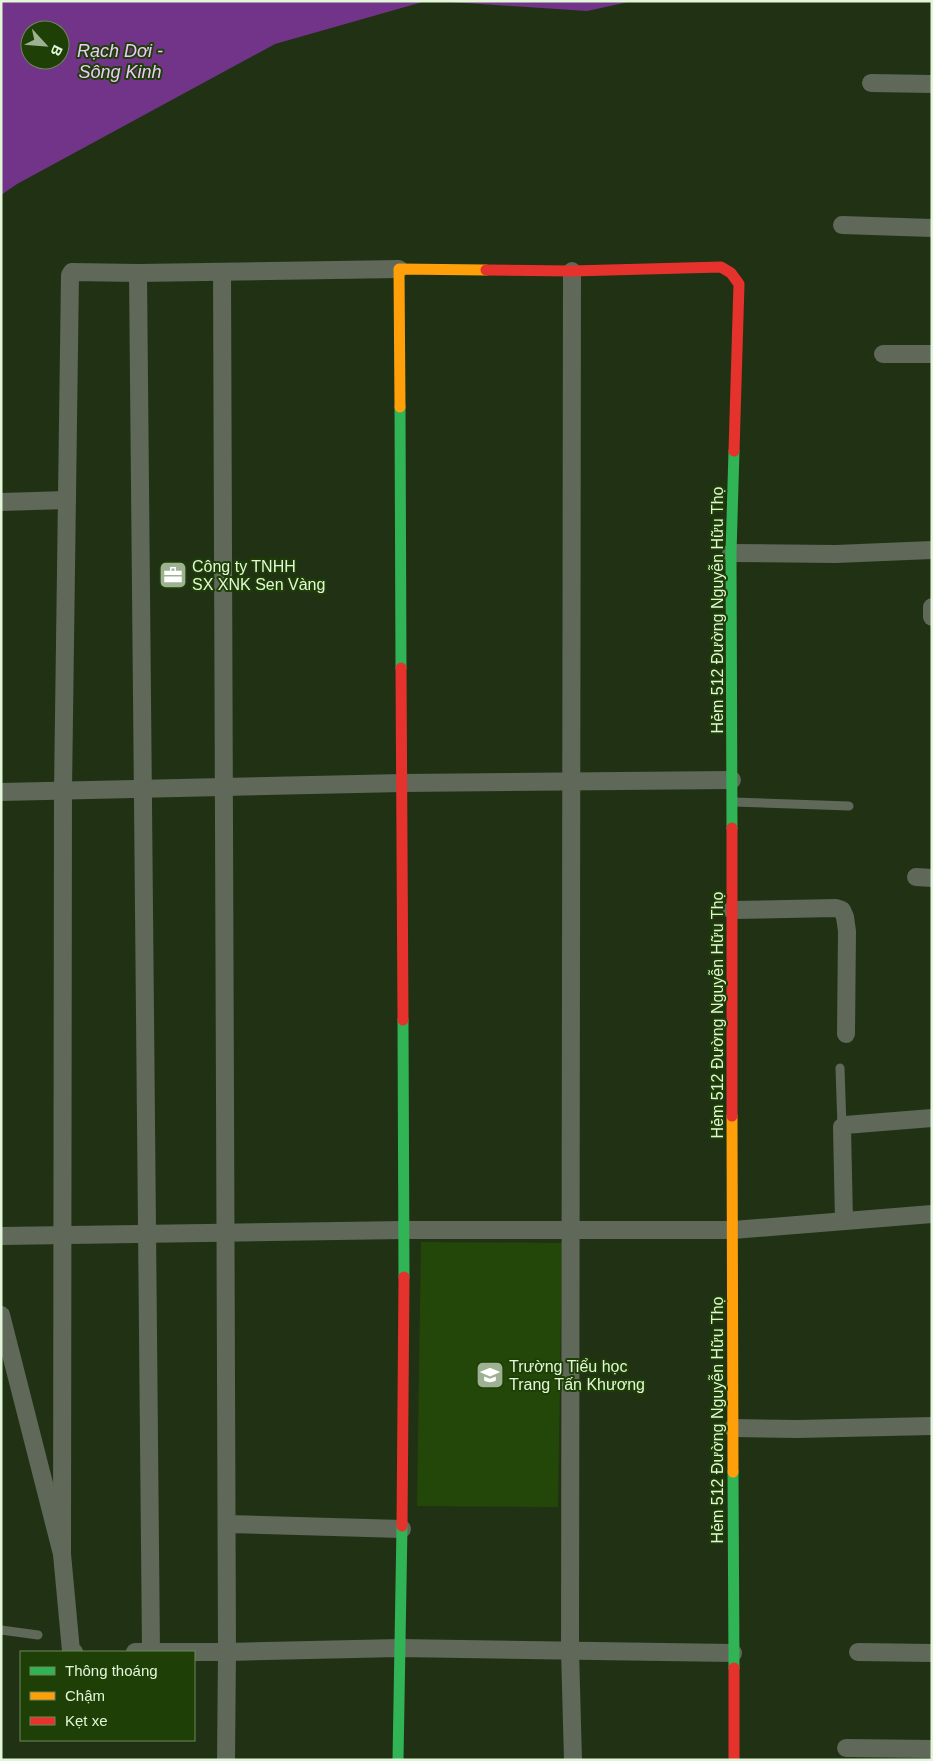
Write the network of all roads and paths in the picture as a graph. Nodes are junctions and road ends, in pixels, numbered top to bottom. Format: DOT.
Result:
graph roads {
  1 [pos="872,82"];
  2 [pos="932,84"];
  3 [pos="842,225"];
  4 [pos="932,228"];
  5 [pos="399,269"];
  6 [pos="572,271"];
  7 [pos="222,272"];
  8 [pos="138,273"];
  9 [pos="883,354"];
  10 [pos="932,354"];
  11 [pos="67,500"];
  12 [pos="1,502"];
  13 [pos="932,550"];
  14 [pos="731,553"];
  15 [pos="932,607"];
  16 [pos="932,617"];
  17 [pos="732,780"];
  18 [pos="572,781"];
  19 [pos="403,783"];
  20 [pos="224,787"];
  21 [pos="143,789"];
  22 [pos="63,790"];
  23 [pos="1,792"];
  24 [pos="732,802"];
  25 [pos="849,806"];
  26 [pos="732,910"];
  27 [pos="846,1034"];
  28 [pos="840,1068"];
  29 [pos="932,1118"];
  30 [pos="842,1127"];
  31 [pos="932,1214"];
  32 [pos="844,1221"];
  33 [pos="404,1230"];
  34 [pos="572,1230"];
  35 [pos="734,1230"];
  36 [pos="226,1233"];
  37 [pos="147,1234"];
  38 [pos="62,1235"];
  39 [pos="1,1236"];
  40 [pos="1,1315"];
  41 [pos="932,1426"];
  42 [pos="734,1428"];
  43 [pos="227,1524"];
  44 [pos="402,1529"];
  45 [pos="62,1554"];
  46 [pos="1,1630"];
  47 [pos="38,1635"];
  48 [pos="399,1648"];
  49 [pos="570,1650"];
  50 [pos="71,1651"];
  51 [pos="143,1651"];
  52 [pos="195,1652"];
  53 [pos="228,1652"];
  54 [pos="858,1652"];
  55 [pos="733,1653"];
  56 [pos="932,1653"];
  57 [pos="846,1748"];
  58 [pos="932,1748"];
  59 [pos="226,1760"];
  60 [pos="398,1760"];
  61 [pos="573,1760"];
  62 [pos="734,1760"];
  1 -- 2 [label="street"];
  3 -- 4 [label="street"];
  5 -- 6 [label="street"];
  5 -- 7 [label="street"];
  5 -- 19 [label="street"];
  6 -- 14 [label="street, Hẻm 512 Đường Nguyễn Hữu Thọ"];
  6 -- 18 [label="street"];
  7 -- 8 [label="street"];
  7 -- 20 [label="street"];
  8 -- 11 [label="street"];
  8 -- 21 [label="street"];
  9 -- 10 [label="street"];
  11 -- 12 [label="street"];
  11 -- 22 [label="street"];
  13 -- 14 [label="street"];
  14 -- 17 [label="street, Hẻm 512 Đường Nguyễn Hữu Thọ"];
  15 -- 16 [label="street"];
  17 -- 18 [label="street"];
  17 -- 24 [label="street, Hẻm 512 Đường Nguyễn Hữu Thọ"];
  18 -- 19 [label="street"];
  18 -- 34 [label="street"];
  19 -- 20 [label="street"];
  19 -- 33 [label="street"];
  20 -- 21 [label="street"];
  20 -- 36 [label="street"];
  21 -- 22 [label="street"];
  21 -- 37 [label="street"];
  22 -- 23 [label="street"];
  22 -- 38 [label="street"];
  24 -- 25 [label="lane"];
  24 -- 26 [label="street, Hẻm 512 Đường Nguyễn Hữu Thọ"];
  26 -- 27 [label="street"];
  26 -- 35 [label="street, Hẻm 512 Đường Nguyễn Hữu Thọ"];
  28 -- 30 [label="lane"];
  29 -- 30 [label="street"];
  30 -- 32 [label="street"];
  31 -- 32 [label="street"];
  32 -- 35 [label="street"];
  33 -- 34 [label="street"];
  33 -- 36 [label="street"];
  33 -- 44 [label="street"];
  34 -- 35 [label="street"];
  34 -- 49 [label="street"];
  35 -- 42 [label="street, Hẻm 512 Đường Nguyễn Hữu Thọ"];
  36 -- 37 [label="street"];
  36 -- 43 [label="street"];
  37 -- 38 [label="street"];
  37 -- 51 [label="street"];
  38 -- 39 [label="street"];
  38 -- 45 [label="street"];
  40 -- 45 [label="street"];
  41 -- 42 [label="street"];
  42 -- 55 [label="street, Hẻm 512 Đường Nguyễn Hữu Thọ"];
  43 -- 44 [label="street"];
  43 -- 53 [label="street"];
  44 -- 48 [label="street"];
  45 -- 50 [label="street"];
  46 -- 47 [label="lane"];
  48 -- 49 [label="street"];
  48 -- 53 [label="street"];
  48 -- 60 [label="street"];
  49 -- 55 [label="street"];
  49 -- 61 [label="street"];
  52 -- 53 [label="street"];
  53 -- 59 [label="street"];
  54 -- 56 [label="street"];
  55 -- 62 [label="street, Hẻm 512 Đường Nguyễn Hữu Thọ"];
  57 -- 58 [label="street"];
}
